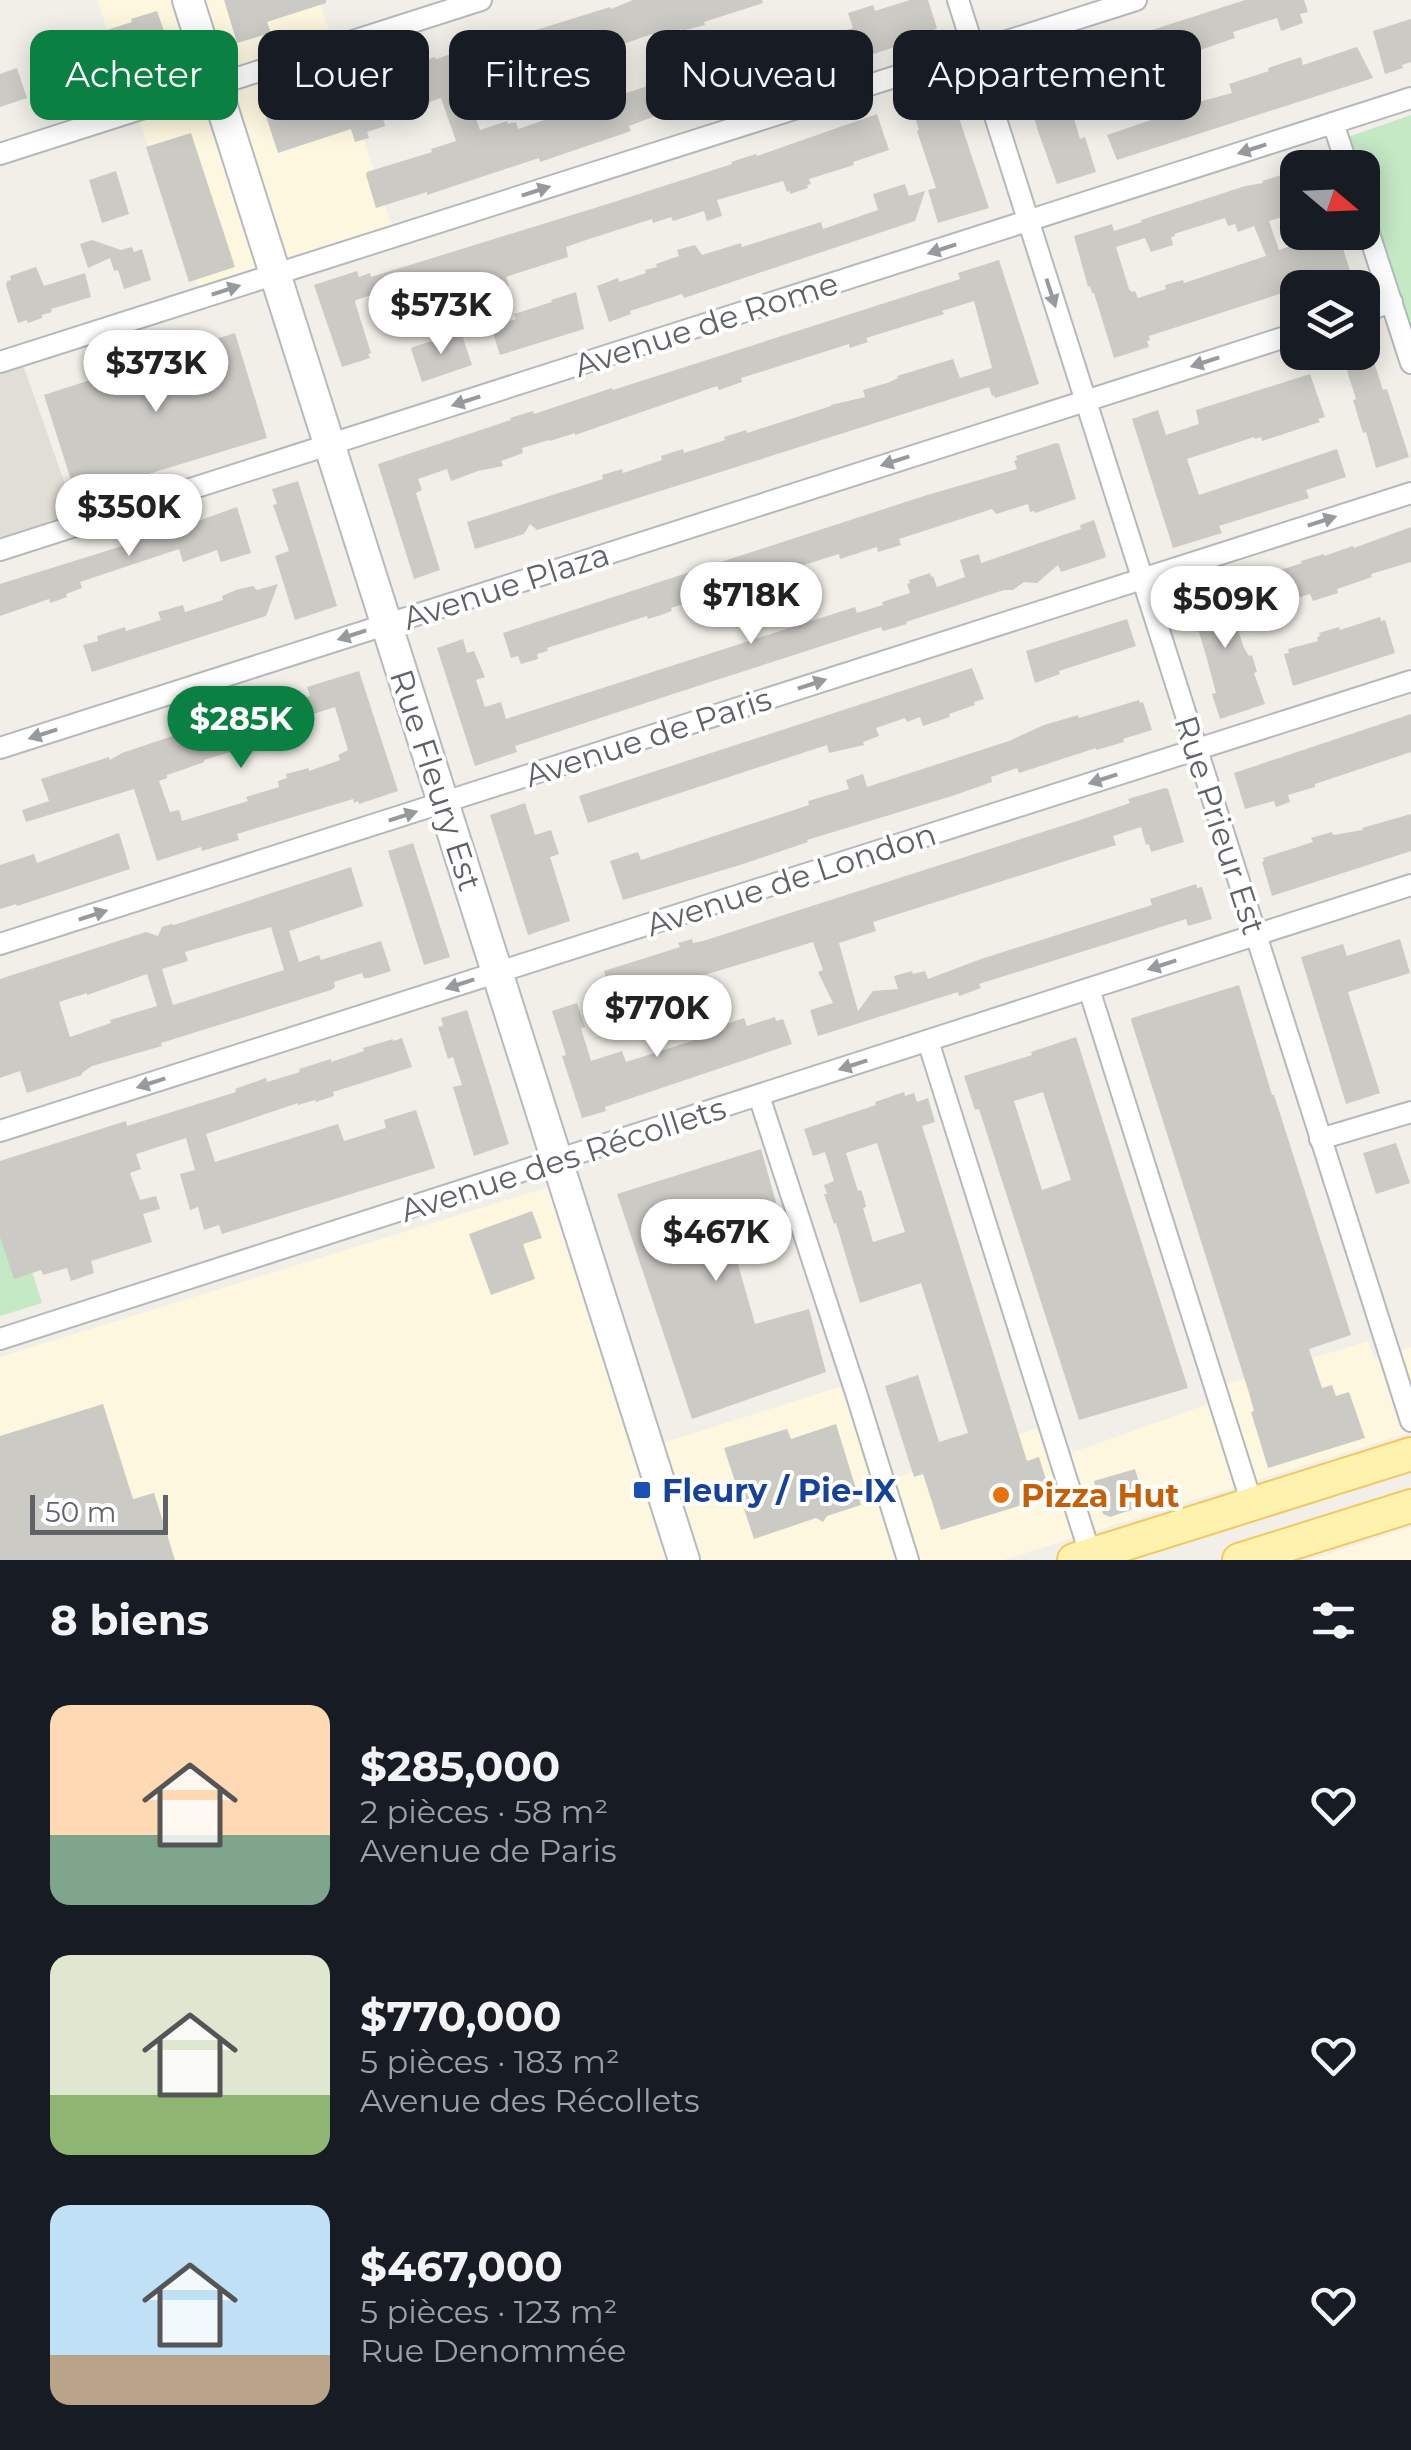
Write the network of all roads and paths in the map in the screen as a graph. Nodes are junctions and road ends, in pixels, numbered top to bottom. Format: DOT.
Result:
graph roads {
  1 [pos="188,0"];
  2 [pos="482,0"];
  3 [pos="958,0"];
  4 [pos="1136,0"];
  5 [pos="197,30"];
  6 [pos="967,30"];
  7 [pos="1043,30"];
  8 [pos="893,78"];
  9 [pos="238,79"];
  10 [pos="1411,98"];
  11 [pos="108,120"];
  12 [pos="226,120"];
  13 [pos="996,120"];
  14 [pos="1334,123"];
  15 [pos="1342,150"];
  16 [pos="0,154"];
  17 [pos="1028,222"];
  18 [pos="1375,250"];
  19 [pos="274,274"];
  20 [pos="1392,302"];
  21 [pos="1380,306"];
  22 [pos="1280,338"];
  23 [pos="0,362"];
  24 [pos="1411,363"];
  25 [pos="1085,401"];
  26 [pos="329,444"];
  27 [pos="1411,493"];
  28 [pos="0,550"];
  29 [pos="1142,578"];
  30 [pos="386,624"];
  31 [pos="1411,681"];
  32 [pos="0,748"];
  33 [pos="1196,749"];
  34 [pos="443,803"];
  35 [pos="1411,886"];
  36 [pos="1255,935"];
  37 [pos="0,944"];
  38 [pos="497,973"];
  39 [pos="1089,988"];
  40 [pos="928,1041"];
  41 [pos="758,1096"];
  42 [pos="1411,1112"];
  43 [pos="0,1131"];
  44 [pos="1320,1139"];
  45 [pos="558,1161"];
  46 [pos="0,1339"];
  47 [pos="1411,1421"];
  48 [pos="1411,1454"];
  49 [pos="1252,1504"];
  50 [pos="1411,1506"];
  51 [pos="1085,1558"];
  52 [pos="684,1560"];
  53 [pos="908,1560"];
  54 [pos="1239,1560"];
  1 -- 5 [label="street, Rue Fleury Est"];
  2 -- 9 [label="street"];
  3 -- 6 [label="street, Rue Prieur Est"];
  4 -- 7 [label="street"];
  19 -- 8 [label="street, one-way"];
  10 -- 14 [label="street, Avenue de Rome"];
  11 -- 16 [label="street"];
  12 -- 19 [label="street, Rue Fleury Est"];
  13 -- 17 [label="street, Rue Prieur Est"];
  14 -- 15 [label="street"];
  14 -- 17 [label="street, Avenue de Rome, one-way"];
  17 -- 25 [label="street, Rue Prieur Est, one-way"];
  17 -- 26 [label="street, Avenue de Rome, one-way"];
  18 -- 20 [label="street"];
  23 -- 19 [label="street, one-way"];
  19 -- 26 [label="street, Rue Fleury Est"];
  20 -- 21 [label="street"];
  20 -- 24 [label="street"];
  22 -- 25 [label="street, Avenue Plaza, one-way"];
  25 -- 29 [label="street, Rue Prieur Est"];
  25 -- 30 [label="street, Avenue Plaza, one-way"];
  26 -- 28 [label="street, Avenue de Rome"];
  26 -- 30 [label="street, Rue Fleury Est"];
  29 -- 27 [label="street, Avenue de Paris, one-way"];
  29 -- 33 [label="street, Rue Prieur Est"];
  34 -- 29 [label="street, Avenue de Paris, one-way"];
  30 -- 32 [label="street, Avenue Plaza, one-way"];
  30 -- 34 [label="street, Rue Fleury Est"];
  31 -- 33 [label="street, Avenue de London"];
  33 -- 36 [label="street, Rue Prieur Est"];
  33 -- 38 [label="street, Avenue de London, one-way"];
  37 -- 34 [label="street, Avenue de Paris, one-way"];
  34 -- 38 [label="street, Rue Fleury Est"];
  35 -- 36 [label="street, Avenue des Récollets"];
  36 -- 39 [label="street, Avenue des Récollets, one-way"];
  36 -- 44 [label="street, Rue Prieur Est"];
  38 -- 43 [label="street, Avenue de London, one-way"];
  38 -- 45 [label="street, Rue Fleury Est"];
  39 -- 40 [label="street, Avenue des Récollets"];
  39 -- 49 [label="street"];
  40 -- 41 [label="street, Avenue des Récollets, one-way"];
  40 -- 51 [label="street"];
  41 -- 45 [label="street, Avenue des Récollets"];
  41 -- 53 [label="street"];
  42 -- 44 [label="street"];
  44 -- 47 [label="street, Rue Prieur Est"];
  45 -- 46 [label="street, Avenue des Récollets"];
  45 -- 52 [label="street, Rue Fleury Est"];
  48 -- 49 [label="main road"];
  49 -- 51 [label="main road"];
  50 -- 54 [label="main road"];
}
